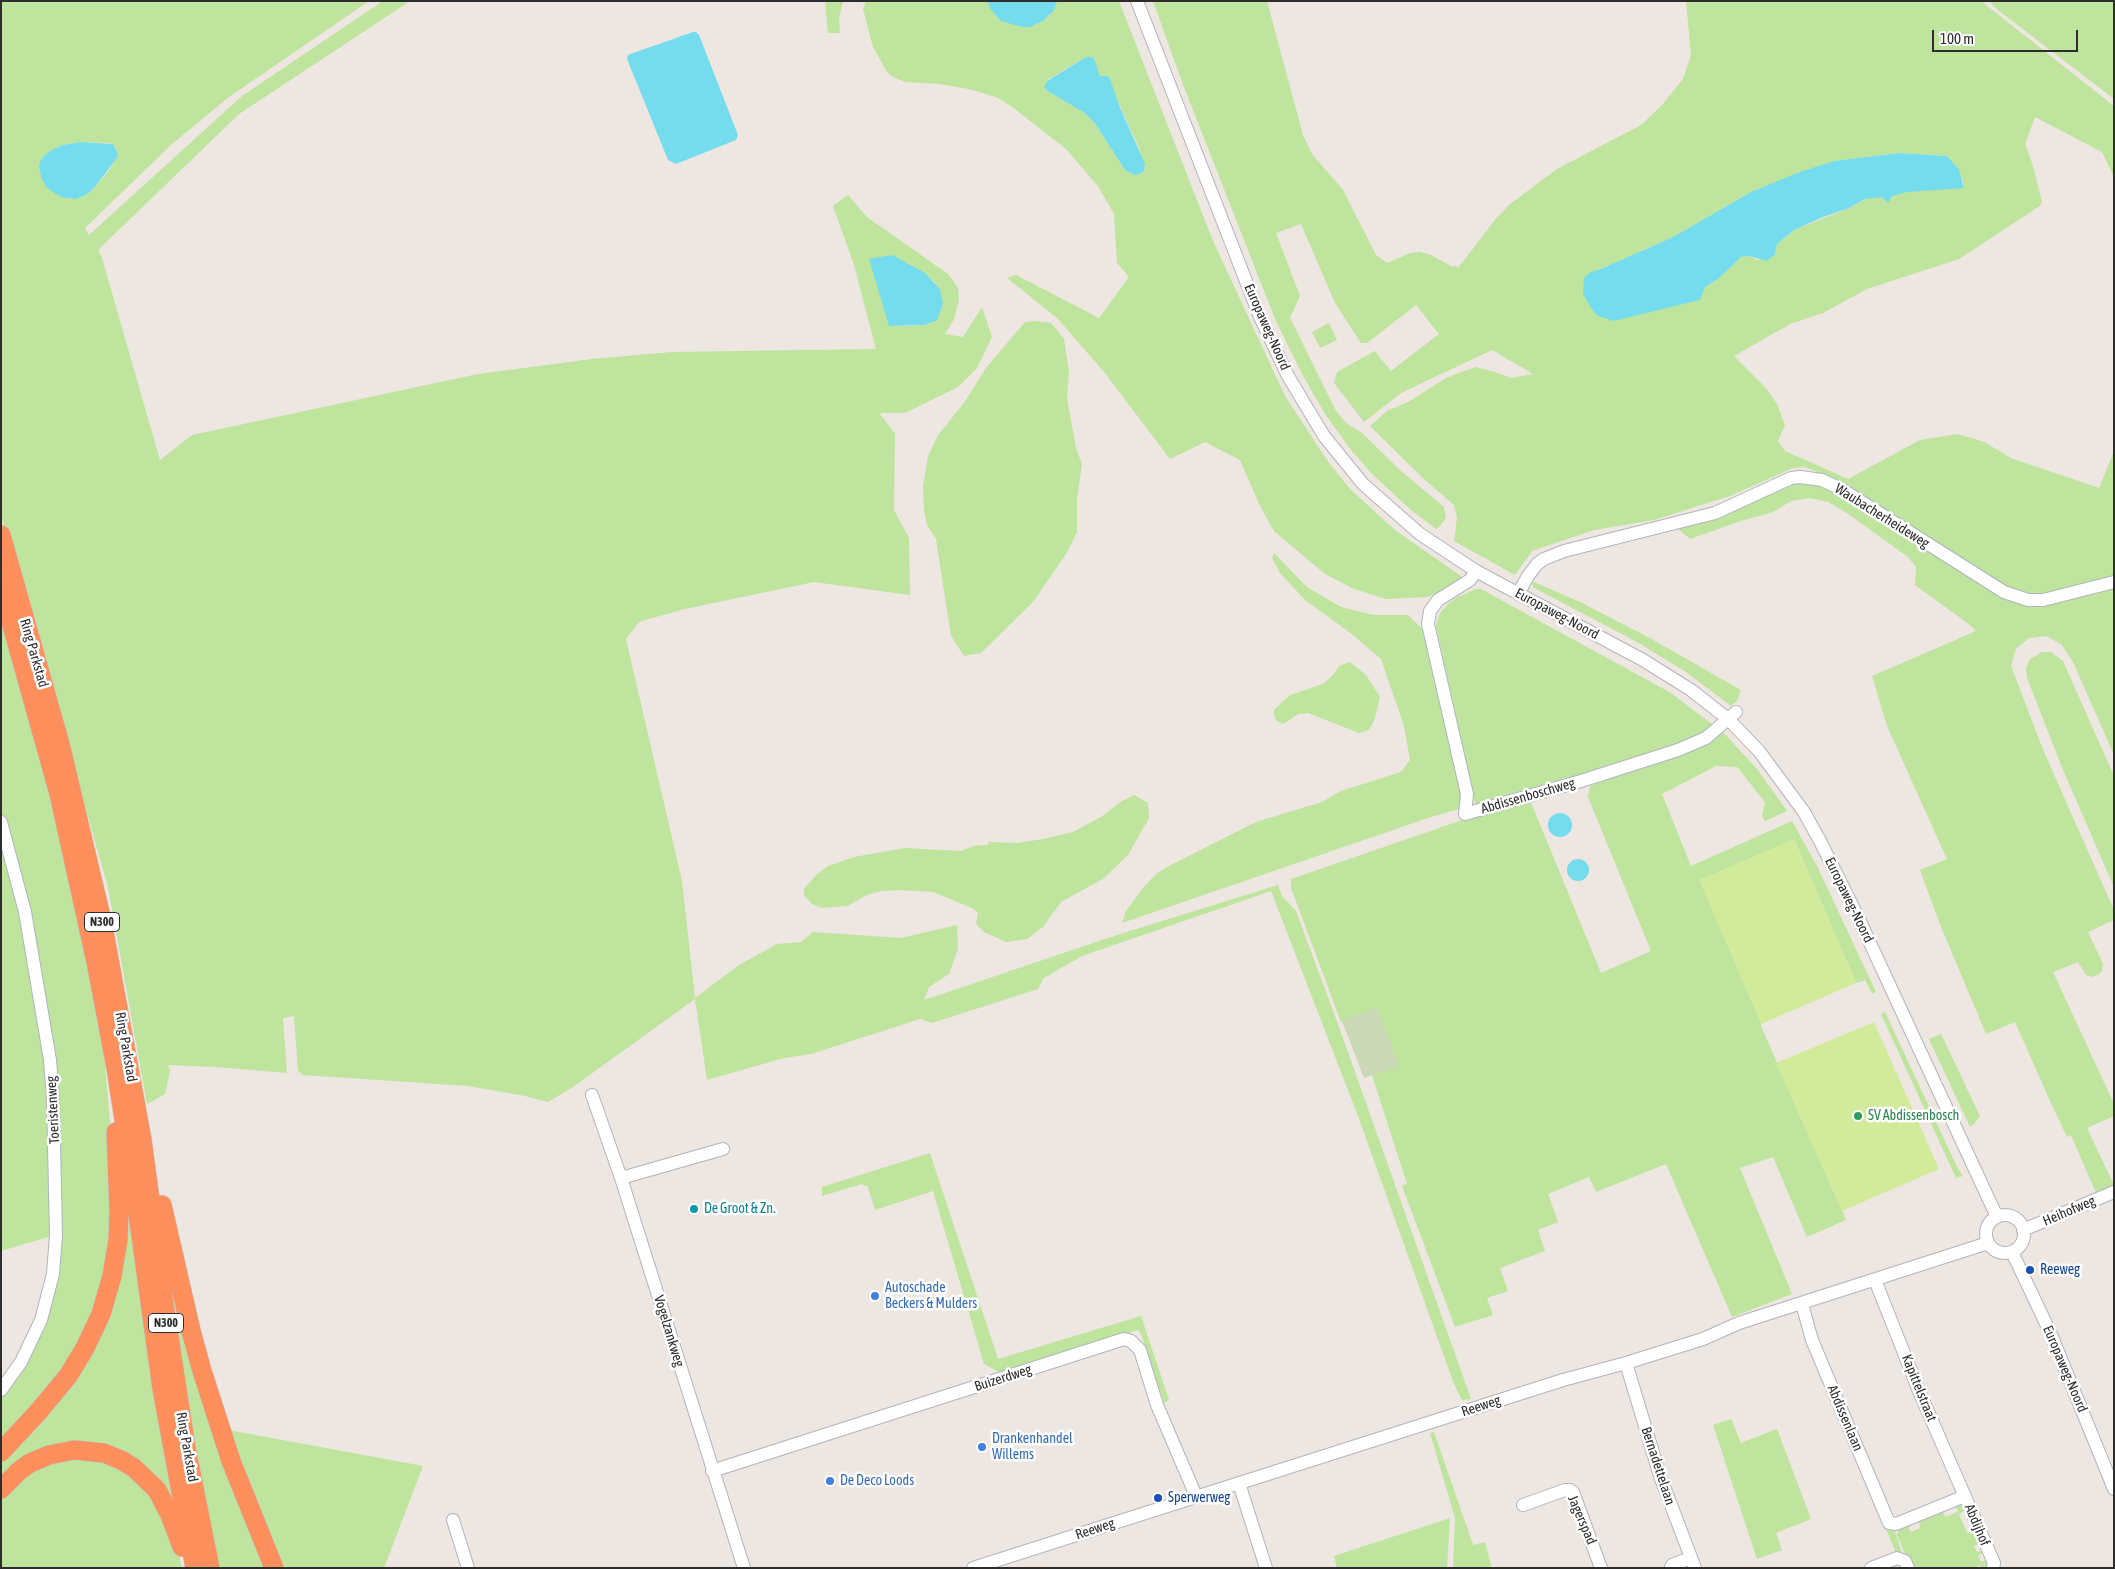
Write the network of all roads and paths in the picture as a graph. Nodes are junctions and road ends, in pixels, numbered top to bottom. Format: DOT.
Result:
graph roads {
  1 [pos="1138,1"];
  2 [pos="1,535"];
  3 [pos="1476,571"];
  4 [pos="2114,582"];
  5 [pos="1,586"];
  6 [pos="1518,594"];
  7 [pos="1732,715"];
  8 [pos="1,822"];
  9 [pos="116,1068"];
  10 [pos="592,1096"];
  11 [pos="136,1102"];
  12 [pos="723,1148"];
  13 [pos="621,1178"];
  14 [pos="2114,1192"];
  15 [pos="1997,1217"];
  16 [pos="2024,1230"];
  17 [pos="1988,1243"];
  18 [pos="2012,1252"];
  19 [pos="1875,1280"];
  20 [pos="1802,1304"];
  21 [pos="1626,1364"];
  22 [pos="1,1390"];
  23 [pos="1,1452"];
  24 [pos="712,1471"];
  25 [pos="1239,1483"];
  26 [pos="1,1489"];
  27 [pos="2114,1489"];
  28 [pos="1196,1496"];
  29 [pos="1965,1496"];
  30 [pos="1523,1505"];
  31 [pos="453,1520"];
  32 [pos="1896,1524"];
  33 [pos="1693,1563"];
  34 [pos="1905,1563"];
  35 [pos="190,1568"];
  36 [pos="196,1568"];
  37 [pos="210,1568"];
  38 [pos="274,1568"];
  39 [pos="468,1568"];
  40 [pos="744,1568"];
  41 [pos="974,1568"];
  42 [pos="1266,1568"];
  43 [pos="1601,1568"];
  44 [pos="1671,1568"];
  45 [pos="1871,1568"];
  46 [pos="1993,1568"];
  1 -- 3 [label="street, Europaweg-Noord"];
  2 -- 11 [label="highway, Ring Parkstad / N300"];
  3 -- 6 [label="street, Europaweg-Noord"];
  3 -- 7 [label="street, Abdissenboschweg"];
  4 -- 6 [label="street, Waubacherheideweg"];
  5 -- 9 [label="highway, Ring Parkstad / N300"];
  6 -- 7 [label="street, Europaweg-Noord"];
  7 -- 15 [label="street, Europaweg-Noord"];
  8 -- 22 [label="street, Toeristenweg"];
  9 -- 23 [label="highway, N300"];
  9 -- 36 [label="highway, Ring Parkstad / N300"];
  10 -- 13 [label="street, Vogelzankweg"];
  11 -- 37 [label="highway, Ring Parkstad / N300"];
  11 -- 38 [label="highway, N300"];
  12 -- 13 [label="street"];
  13 -- 24 [label="street, Vogelzankweg"];
  14 -- 16 [label="street, Heihofweg"];
  15 -- 16 [label="street"];
  15 -- 17 [label="street"];
  16 -- 18 [label="street"];
  17 -- 18 [label="street"];
  17 -- 19 [label="street, Reeweg"];
  18 -- 27 [label="street, Europaweg-Noord"];
  19 -- 20 [label="street, Reeweg"];
  19 -- 29 [label="street, Kapittelstraat"];
  20 -- 21 [label="street, Reeweg"];
  20 -- 32 [label="street, Abdissenlaan"];
  21 -- 25 [label="street, Reeweg"];
  21 -- 33 [label="street, Bernadettelaan"];
  24 -- 28 [label="street, Buizerdweg"];
  24 -- 40 [label="street, Vogelzankweg"];
  25 -- 28 [label="street, Reeweg"];
  25 -- 42 [label="street"];
  26 -- 35 [label="highway"];
  28 -- 41 [label="street, Reeweg"];
  29 -- 32 [label="street, Abdijhof"];
  29 -- 46 [label="street, Abdijhof"];
  30 -- 43 [label="street, Jagerspad"];
  31 -- 39 [label="street"];
  33 -- 44 [label="street"];
  34 -- 45 [label="street"];
}
